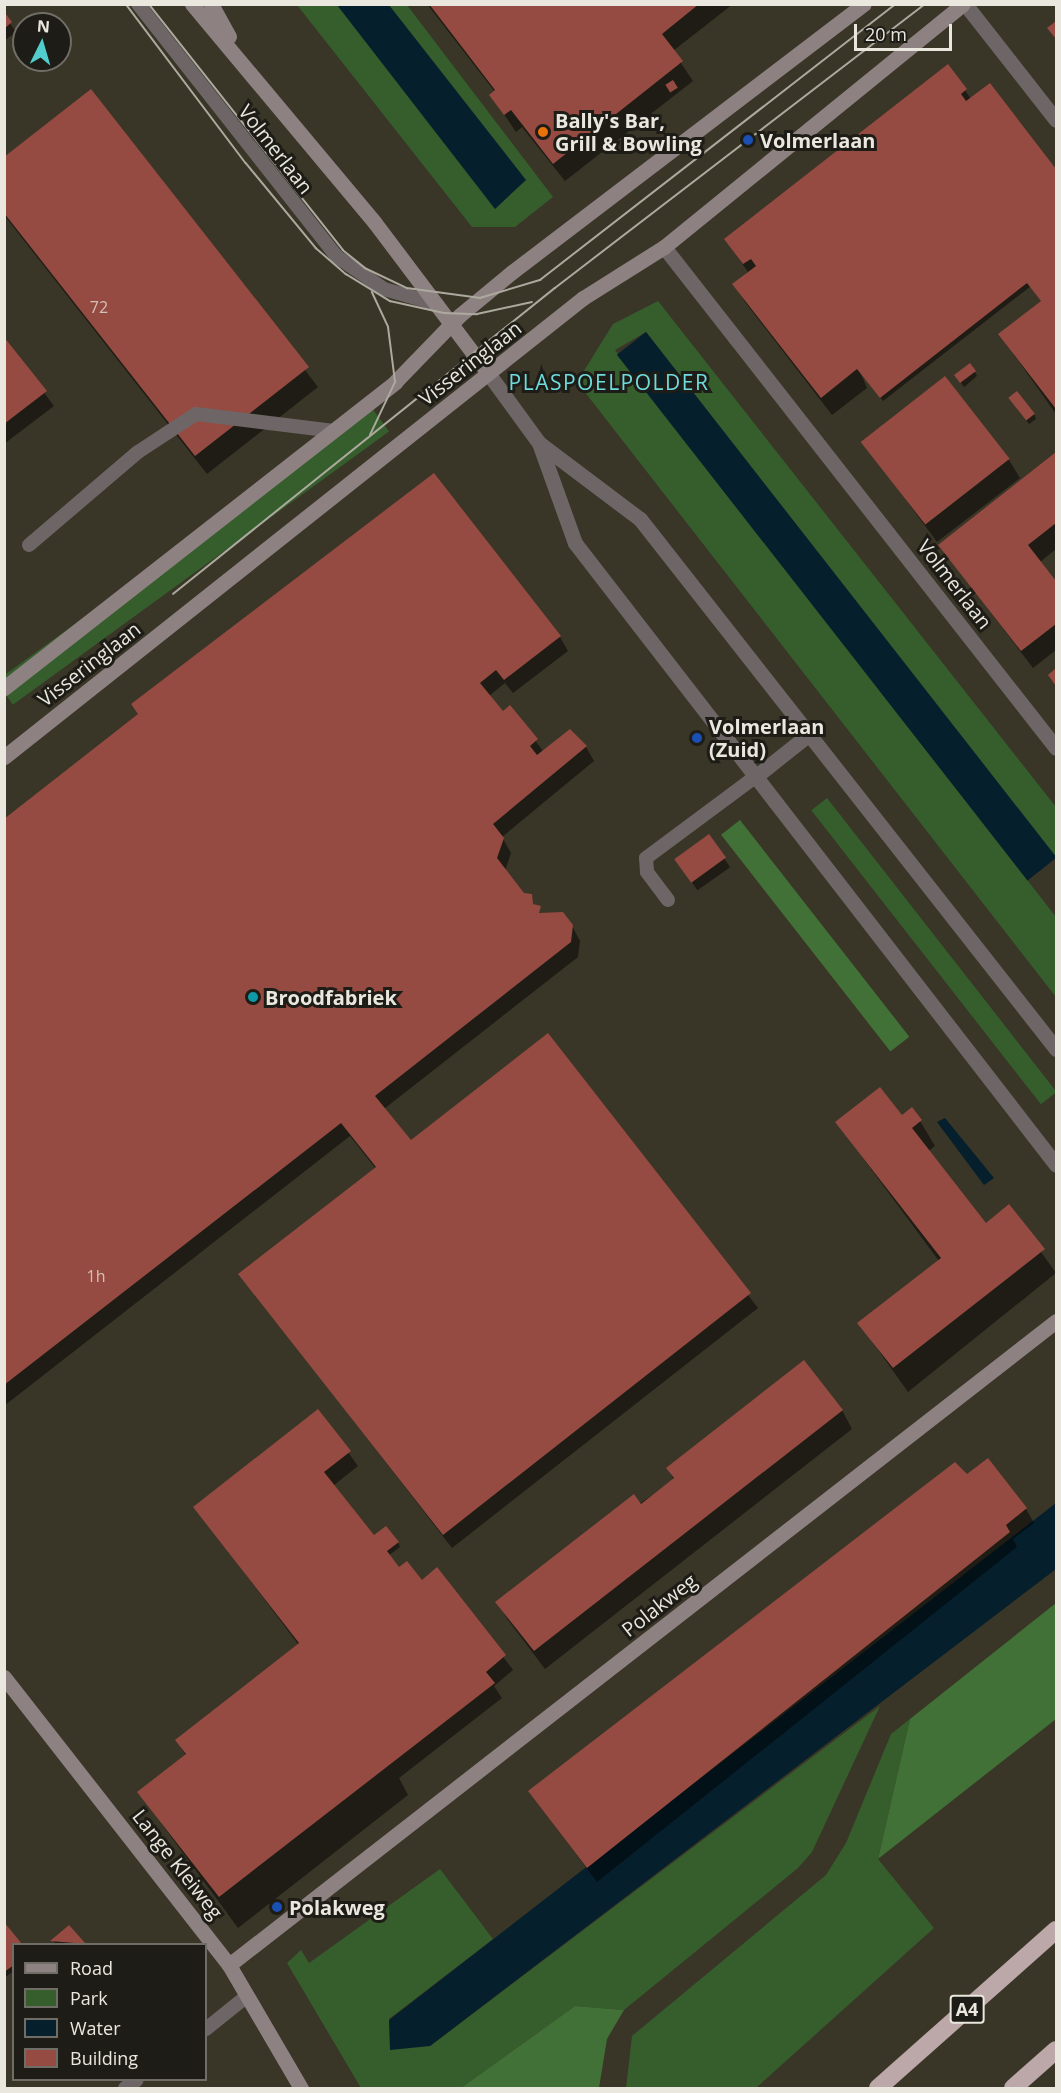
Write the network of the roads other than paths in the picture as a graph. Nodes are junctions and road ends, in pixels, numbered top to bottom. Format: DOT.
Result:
graph roads {
  1 [pos="138,4"];
  2 [pos="192,4"];
  3 [pos="212,4"];
  4 [pos="864,4"];
  5 [pos="964,4"];
  6 [pos="242,60"];
  7 [pos="1056,120"];
  8 [pos="664,247"];
  9 [pos="437,304"];
  10 [pos="452,323"];
  11 [pos="488,373"];
  12 [pos="334,430"];
  13 [pos="539,442"];
  14 [pos="29,545"];
  15 [pos="4,688"];
  16 [pos="809,734"];
  17 [pos="1056,748"];
  18 [pos="4,757"];
  19 [pos="755,777"];
  20 [pos="668,900"];
  21 [pos="1056,1049"];
  22 [pos="1056,1165"];
  23 [pos="1056,1322"];
  24 [pos="4,1677"];
  25 [pos="1056,1930"];
  26 [pos="229,1965"];
  27 [pos="247,1996"];
  28 [pos="207,2028"];
  29 [pos="1056,2050"];
  30 [pos="301,2088"];
  31 [pos="878,2088"];
  32 [pos="1013,2088"];
  1 -- 9 [label="lane, Volmerlaan"];
  2 -- 6 [label="street, Volmerlaan"];
  3 -- 6 [label="street, Volmerlaan"];
  4 -- 10 [label="street, Visseringlaan"];
  5 -- 7 [label="street"];
  5 -- 8 [label="street, Visseringlaan"];
  6 -- 9 [label="street, Volmerlaan"];
  8 -- 11 [label="street, Visseringlaan"];
  8 -- 17 [label="street, Volmerlaan"];
  9 -- 10 [label="street, Volmerlaan"];
  10 -- 11 [label="street, Volmerlaan"];
  10 -- 12 [label="street, Visseringlaan"];
  11 -- 13 [label="street, Volmerlaan"];
  11 -- 18 [label="street, Visseringlaan"];
  12 -- 14 [label="lane"];
  12 -- 15 [label="street, Visseringlaan"];
  13 -- 16 [label="street, Volmerlaan"];
  13 -- 19 [label="street, Volmerlaan"];
  16 -- 19 [label="street"];
  16 -- 21 [label="street, Volmerlaan"];
  19 -- 20 [label="lane"];
  19 -- 22 [label="street, Volmerlaan"];
  23 -- 26 [label="street, Polakweg"];
  24 -- 26 [label="street, Lange Kleiweg"];
  25 -- 31 [label="highway, A4"];
  26 -- 27 [label="street, Lange Kleiweg"];
  27 -- 28 [label="lane"];
  27 -- 30 [label="street, Lange Kleiweg"];
  29 -- 32 [label="highway"];
}
